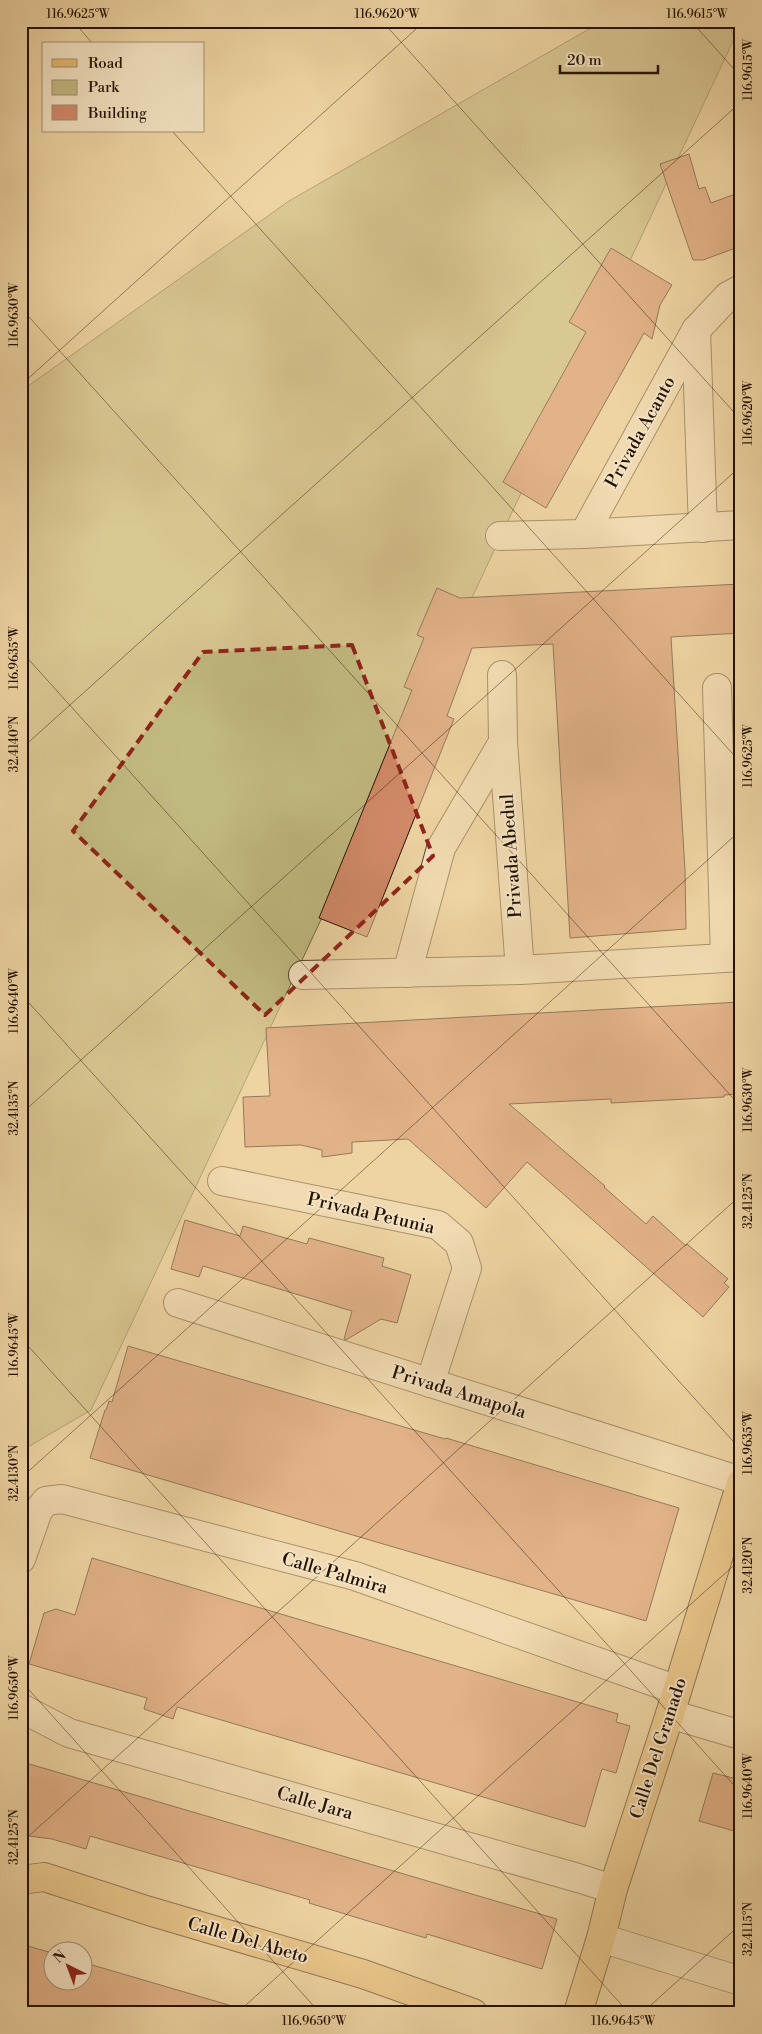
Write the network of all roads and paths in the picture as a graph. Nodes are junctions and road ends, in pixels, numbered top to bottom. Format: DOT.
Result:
graph roads {
  1 [pos="741,288"];
  2 [pos="696,330"];
  3 [pos="741,525"];
  4 [pos="703,528"];
  5 [pos="584,534"];
  6 [pos="500,536"];
  7 [pos="502,674"];
  8 [pos="717,688"];
  9 [pos="503,742"];
  10 [pos="733,957"];
  11 [pos="520,970"];
  12 [pos="407,973"];
  13 [pos="303,975"];
  14 [pos="222,1181"];
  15 [pos="178,1303"];
  16 [pos="430,1383"];
  17 [pos="741,1482"];
  18 [pos="21,1559"];
  19 [pos="673,1702"];
  20 [pos="21,1708"];
  21 [pos="741,1735"];
  22 [pos="21,1880"];
  23 [pos="613,1889"];
  24 [pos="601,1938"];
  25 [pos="741,1981"];
  26 [pos="473,2013"];
  27 [pos="578,2013"];
  1 -- 2 [label="street, Privada Acanto"];
  2 -- 4 [label="street, Privada Acanto"];
  2 -- 5 [label="street, Privada Acanto"];
  3 -- 4 [label="street"];
  4 -- 5 [label="street"];
  5 -- 6 [label="street"];
  7 -- 9 [label="street, Privada Abedul"];
  8 -- 10 [label="street"];
  9 -- 11 [label="street, Privada Abedul"];
  9 -- 12 [label="street, Privada Abedul"];
  10 -- 11 [label="street"];
  11 -- 12 [label="street"];
  12 -- 13 [label="street"];
  14 -- 16 [label="street, Privada Petunia"];
  15 -- 16 [label="street, Privada Amapola"];
  16 -- 17 [label="street, Privada Amapola"];
  17 -- 19 [label="main road, Calle Del Granado"];
  18 -- 19 [label="street, Calle Palmira"];
  19 -- 21 [label="street, Calle Palmira"];
  19 -- 23 [label="main road, Calle Del Granado"];
  20 -- 23 [label="street, Calle Jara"];
  22 -- 26 [label="main road, Calle Del Abeto"];
  23 -- 24 [label="main road, Calle Del Granado"];
  24 -- 25 [label="street"];
  24 -- 27 [label="main road, Calle Del Granado"];
}
